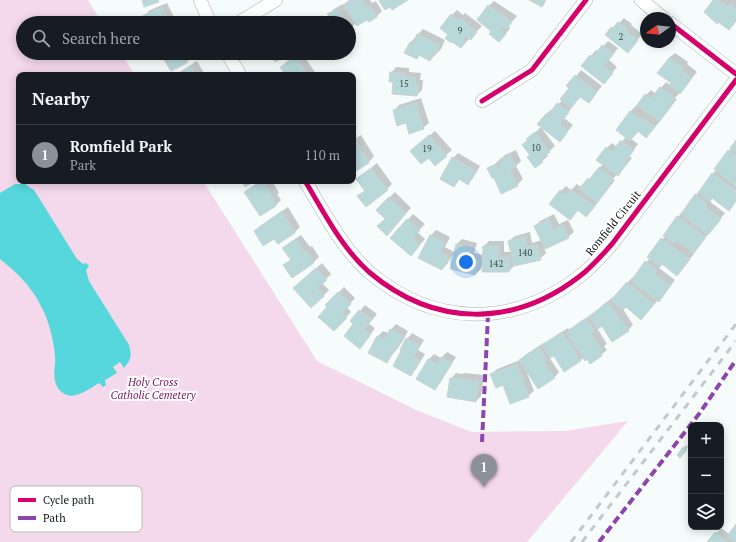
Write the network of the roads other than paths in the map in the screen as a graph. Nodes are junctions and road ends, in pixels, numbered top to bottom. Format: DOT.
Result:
graph roads {
  1 [pos="200,0"];
  2 [pos="276,0"];
  3 [pos="586,0"];
  4 [pos="641,0"];
  5 [pos="656,12"];
  6 [pos="207,16"];
  7 [pos="250,16"];
  8 [pos="676,28"];
  9 [pos="231,60"];
  10 [pos="238,72"];
  11 [pos="736,74"];
  12 [pos="736,80"];
  13 [pos="482,101"];
  14 [pos="306,184"];
  1 -- 6 [label="street"];
  2 -- 7 [label="street"];
  3 -- 13 [label="street"];
  4 -- 5 [label="street"];
  8 -- 11 [label="street"];
  9 -- 10 [label="street"];
  12 -- 14 [label="street, Romfield Circuit"];
}
